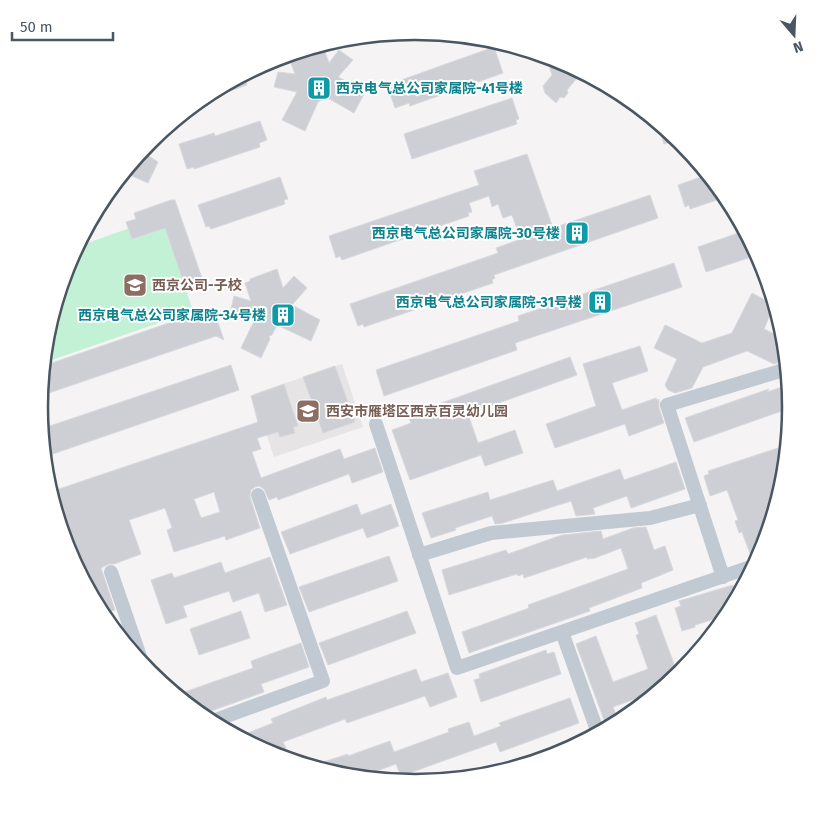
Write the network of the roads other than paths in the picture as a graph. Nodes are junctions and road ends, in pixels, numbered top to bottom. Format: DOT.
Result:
graph roads {
  1 [pos="780,372"];
  2 [pos="376,424"];
  3 [pos="258,495"];
  4 [pos="700,505"];
  5 [pos="419,555"];
  6 [pos="744,569"];
  7 [pos="111,572"];
  8 [pos="723,576"];
  9 [pos="562,632"];
  10 [pos="136,645"];
  11 [pos="221,718"];
  12 [pos="596,726"];
  1 -- 4 [label="street"];
  2 -- 5 [label="street"];
  3 -- 11 [label="street"];
  4 -- 5 [label="street"];
  4 -- 8 [label="street"];
  5 -- 9 [label="street"];
  6 -- 8 [label="street"];
  7 -- 10 [label="street"];
  8 -- 9 [label="street"];
  9 -- 12 [label="street"];
}
